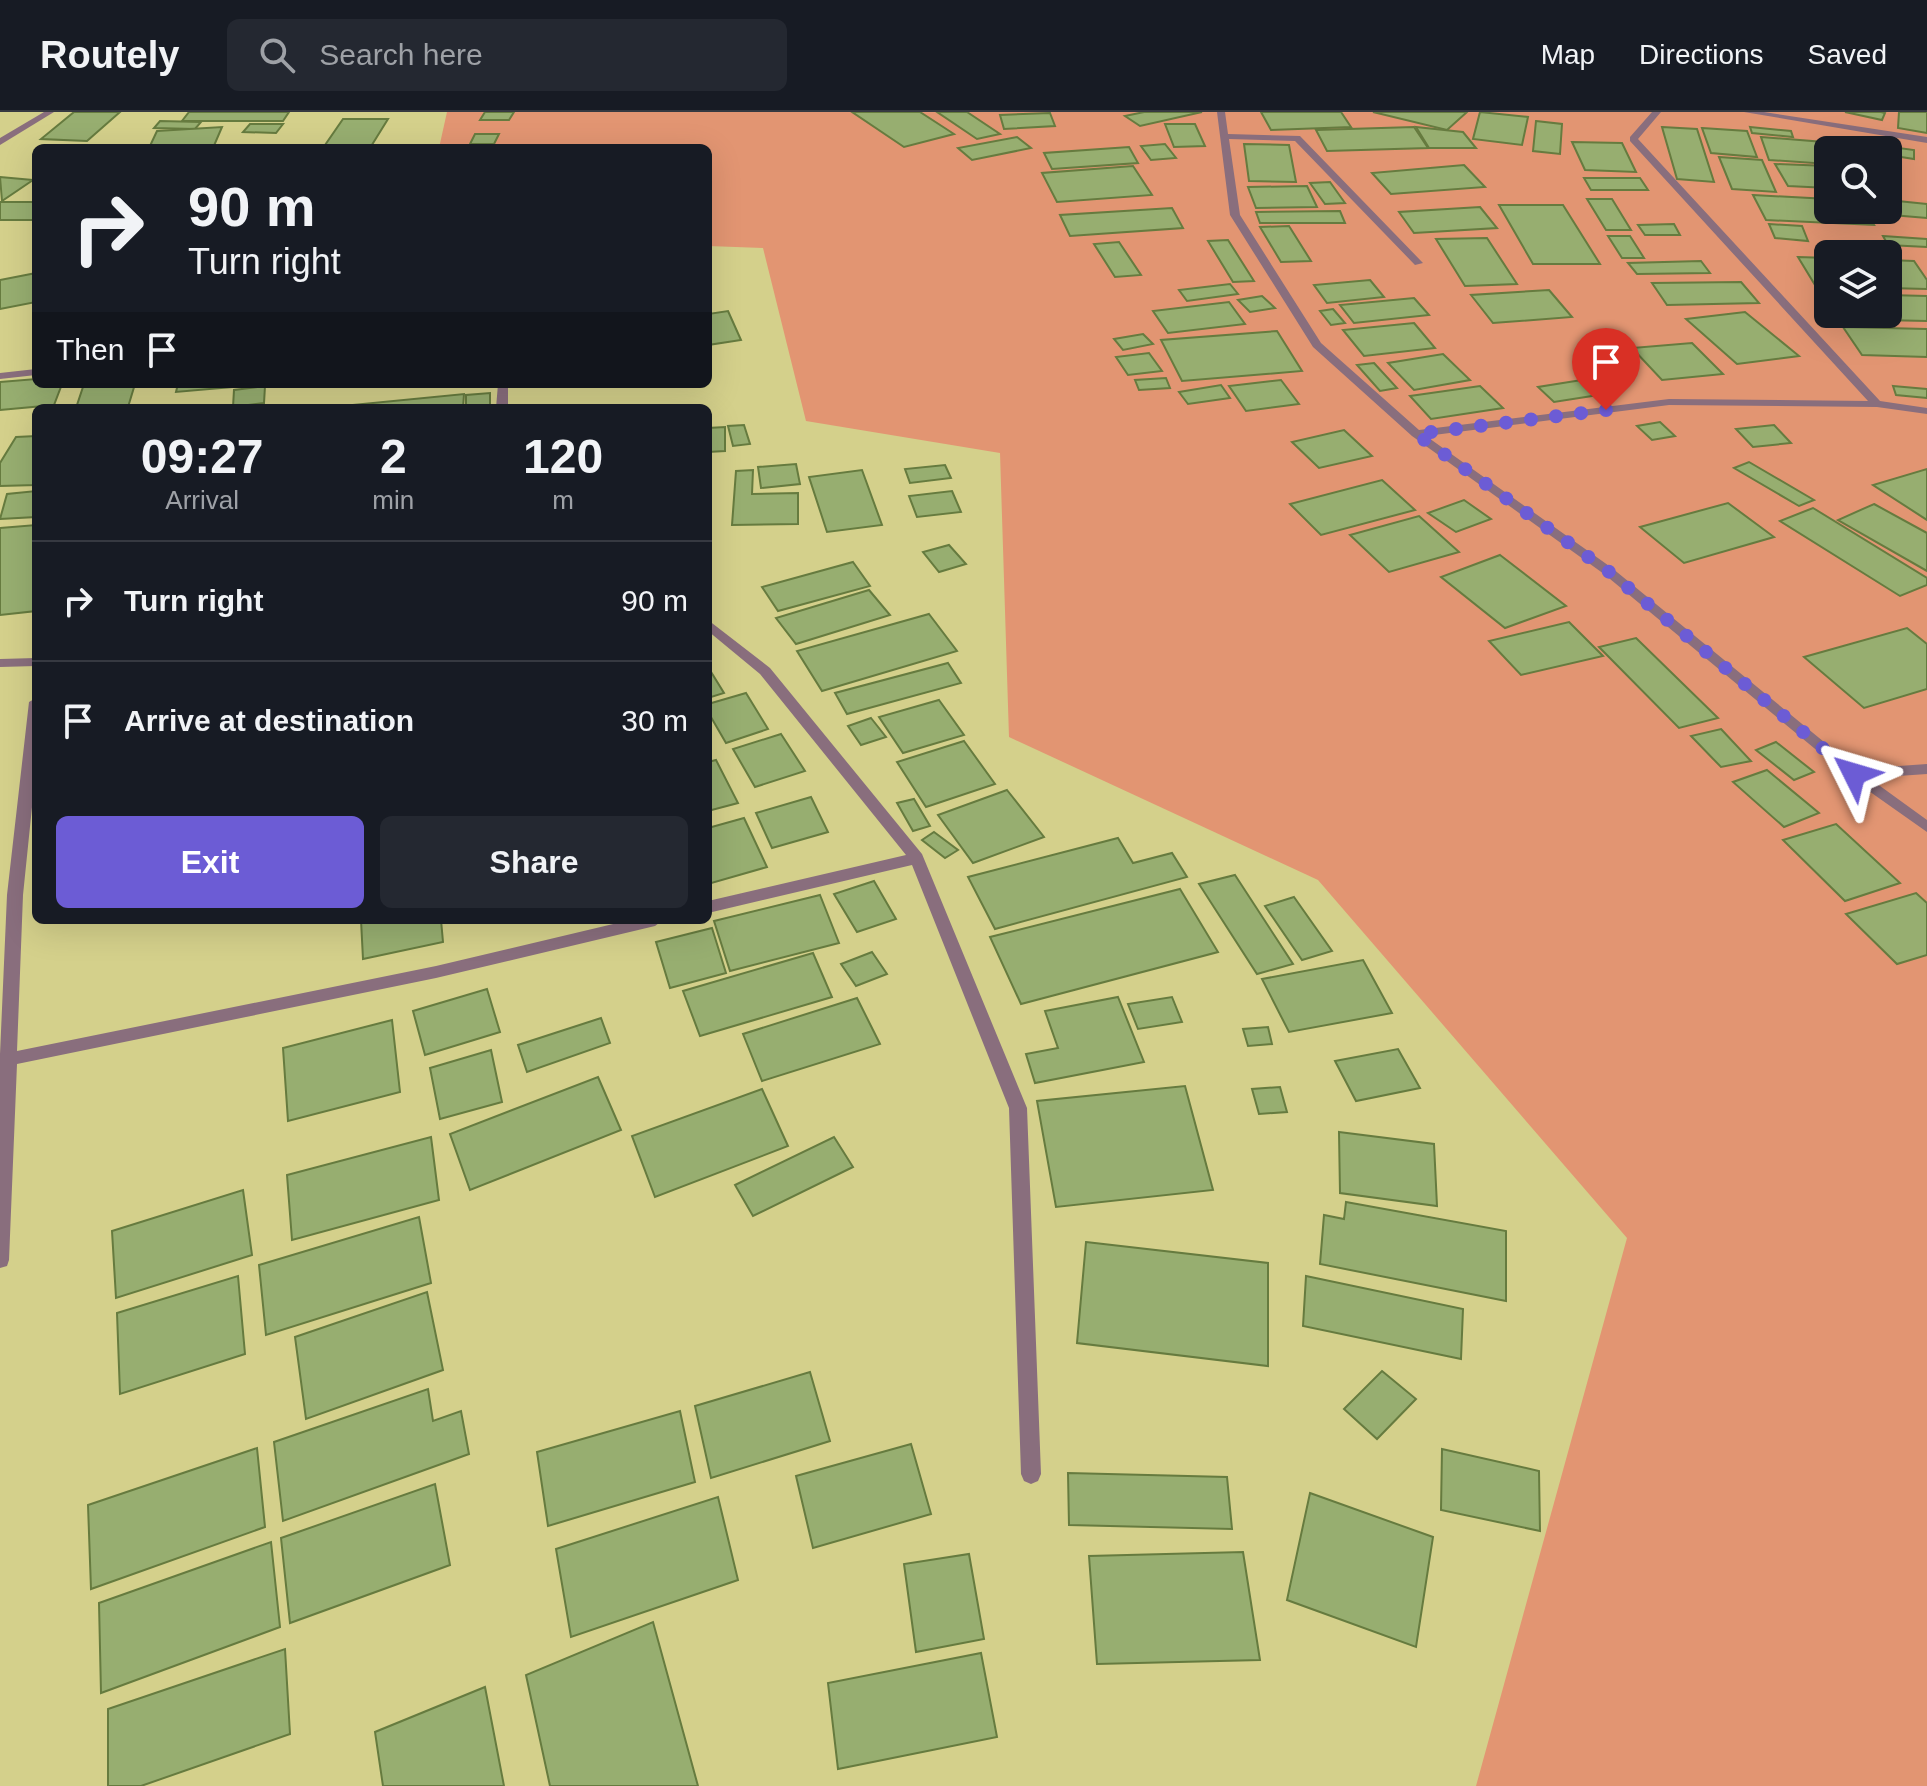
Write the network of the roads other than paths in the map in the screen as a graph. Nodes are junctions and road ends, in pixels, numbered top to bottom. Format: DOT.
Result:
graph roads {
  1 [pos="50,112"];
  2 [pos="1221,112"];
  3 [pos="1657,112"];
  4 [pos="1748,112"];
  5 [pos="1225,136"];
  6 [pos="1927,140"];
  7 [pos="0,142"];
  8 [pos="1418,263"];
  9 [pos="32,372"];
  10 [pos="0,376"];
  11 [pos="1877,404"];
  12 [pos="1927,411"];
  13 [pos="1416,434"];
  14 [pos="712,627"];
  15 [pos="32,662"];
  16 [pos="0,663"];
  17 [pos="32,739"];
  18 [pos="1927,769"];
  19 [pos="1854,774"];
  20 [pos="1927,827"];
  21 [pos="917,858"];
  22 [pos="712,906"];
  23 [pos="638,924"];
  24 [pos="5,1060"];
  25 [pos="0,1260"];
  26 [pos="1031,1474"];
  1 -- 7 [label="street"];
  2 -- 5 [label="street"];
  3 -- 11 [label="street"];
  4 -- 6 [label="street"];
  5 -- 8 [label="street"];
  5 -- 13 [label="street"];
  9 -- 10 [label="street"];
  11 -- 12 [label="street"];
  11 -- 13 [label="street"];
  13 -- 19 [label="street"];
  14 -- 21 [label="street"];
  15 -- 16 [label="street"];
  17 -- 24 [label="street"];
  18 -- 19 [label="street"];
  19 -- 20 [label="street"];
  21 -- 22 [label="street"];
  21 -- 26 [label="street"];
  23 -- 24 [label="street"];
  24 -- 25 [label="street"];
}
